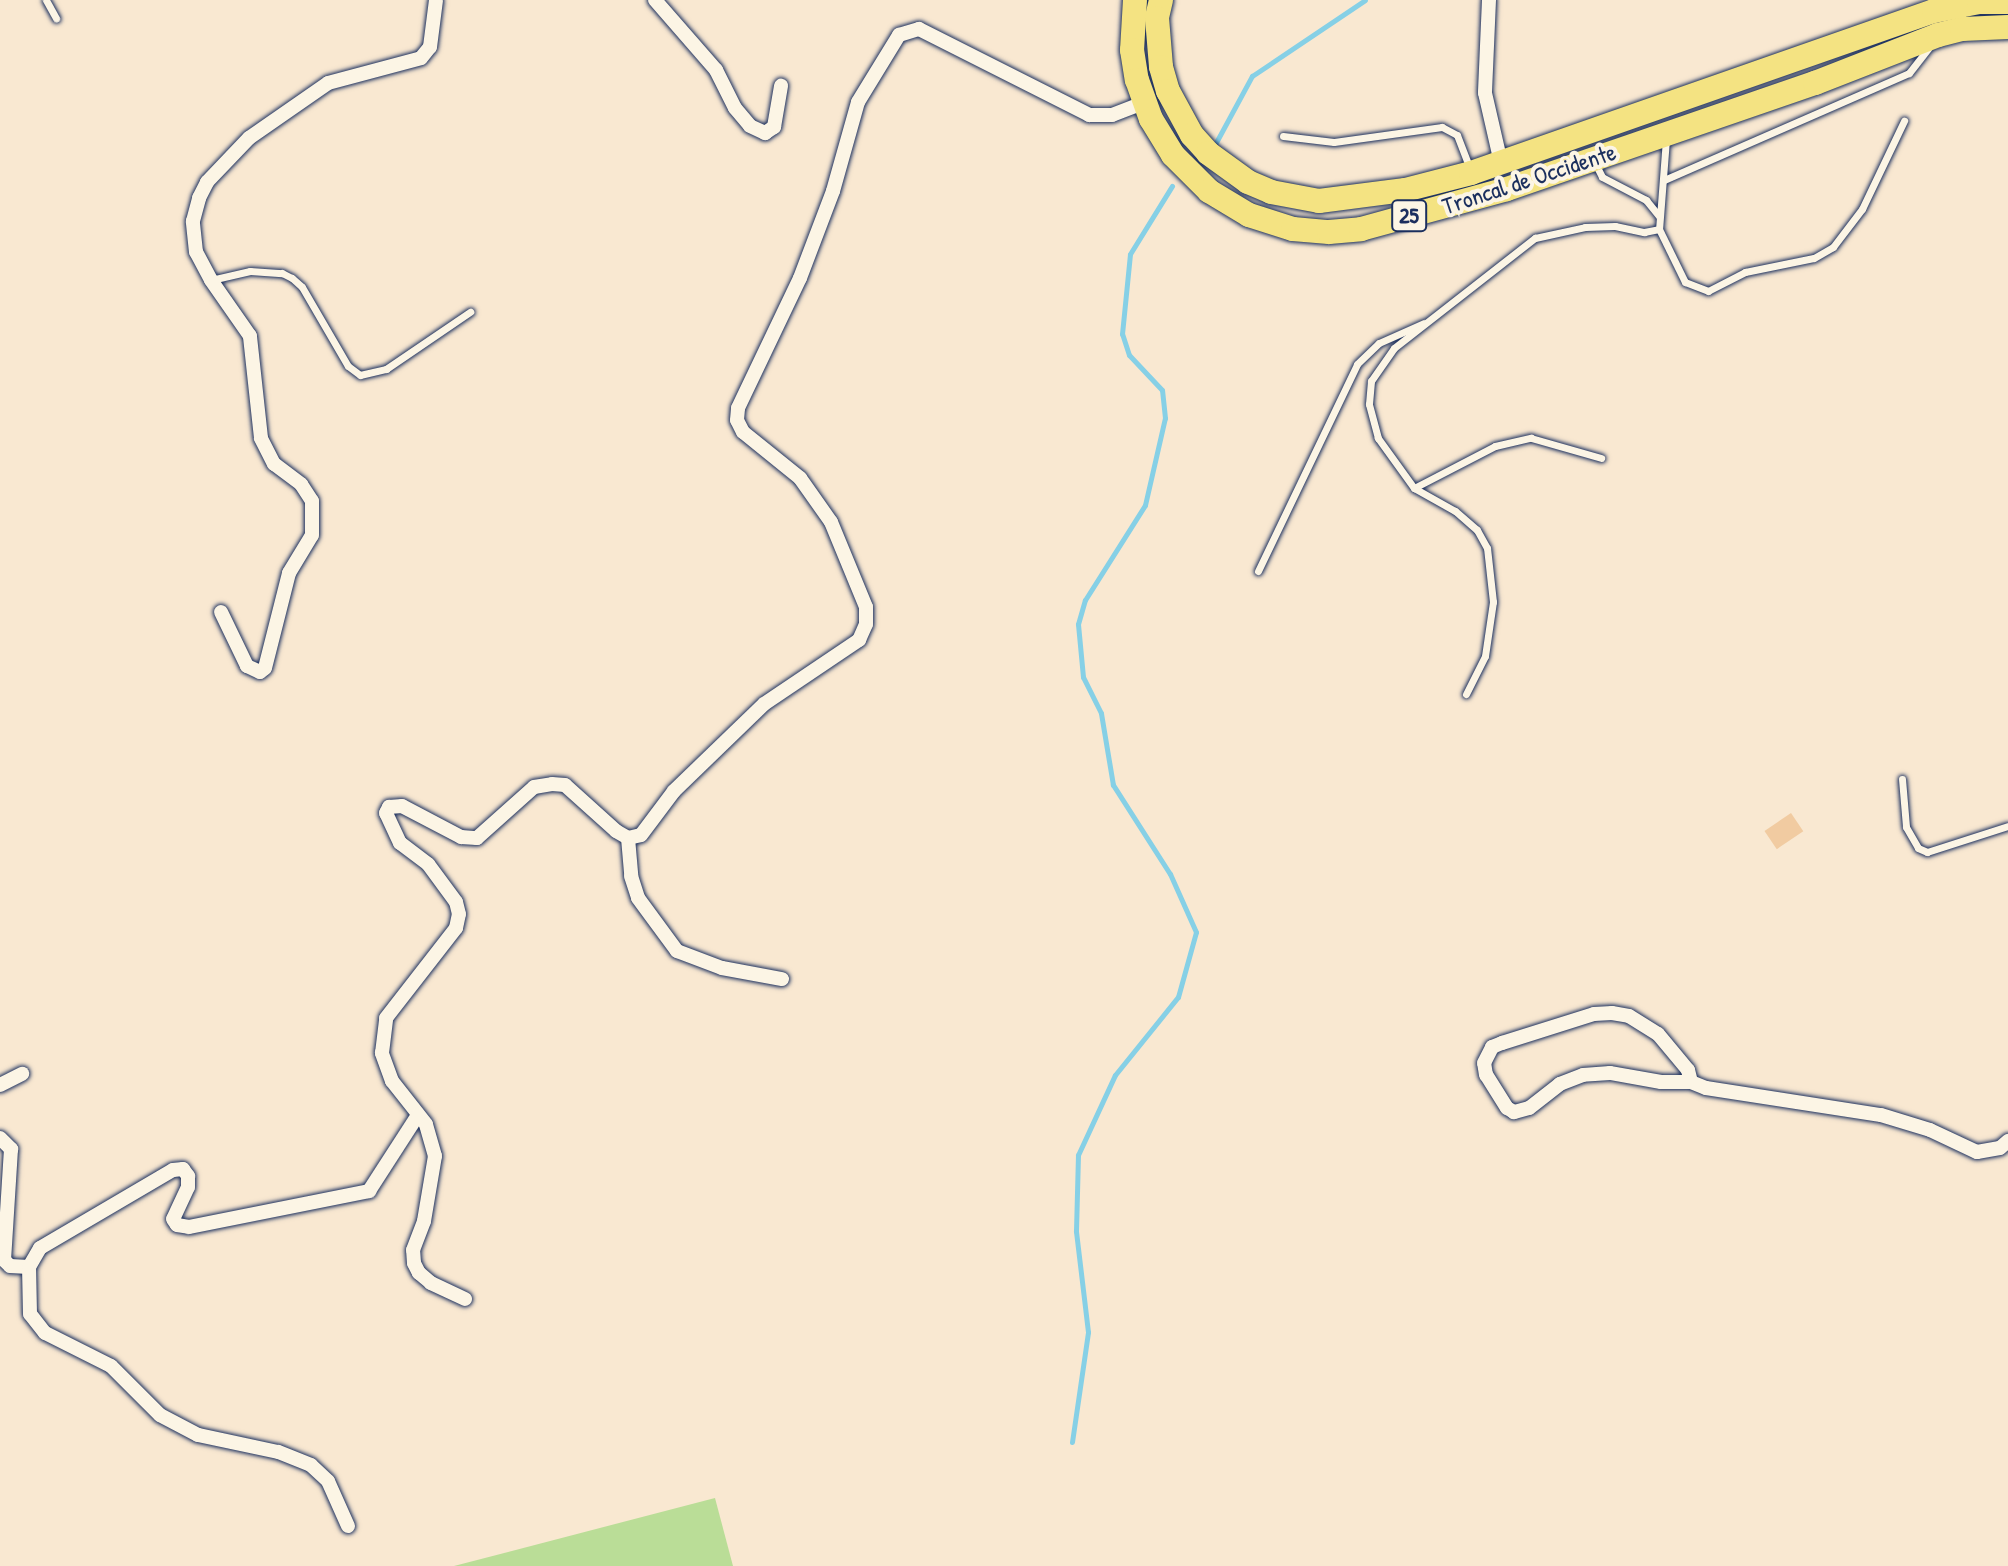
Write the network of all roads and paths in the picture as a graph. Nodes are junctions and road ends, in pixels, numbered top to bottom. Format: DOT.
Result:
graph roads {
  1 [pos="46,0"];
  2 [pos="436,0"];
  3 [pos="655,0"];
  4 [pos="1135,0"];
  5 [pos="1489,0"];
  6 [pos="2008,2"];
  7 [pos="1159,9"];
  8 [pos="56,18"];
  9 [pos="2008,27"];
  10 [pos="1938,35"];
  11 [pos="781,86"];
  12 [pos="1144,103"];
  13 [pos="1904,121"];
  14 [pos="1666,134"];
  15 [pos="1283,136"];
  16 [pos="1593,159"];
  17 [pos="1501,163"];
  18 [pos="1471,173"];
  19 [pos="1664,180"];
  20 [pos="1660,218"];
  21 [pos="1659,229"];
  22 [pos="211,280"];
  23 [pos="470,312"];
  24 [pos="1437,318"];
  25 [pos="1601,458"];
  26 [pos="1414,488"];
  27 [pos="1258,571"];
  28 [pos="221,612"];
  29 [pos="1466,694"];
  30 [pos="1902,779"];
  31 [pos="2008,826"];
  32 [pos="628,838"];
  33 [pos="782,979"];
  34 [pos="22,1074"];
  35 [pos="1691,1082"];
  36 [pos="0,1085"];
  37 [pos="418,1115"];
  38 [pos="0,1138"];
  39 [pos="2008,1141"];
  40 [pos="29,1267"];
  41 [pos="465,1299"];
  42 [pos="348,1526"];
  1 -- 8 [label="lane"];
  2 -- 22 [label="street"];
  3 -- 11 [label="street"];
  4 -- 12 [label="highway, Troncal de Occidente / 25"];
  5 -- 17 [label="street"];
  6 -- 17 [label="highway, Troncal de Occidente / 25"];
  7 -- 18 [label="highway, Troncal de Occidente / 25"];
  9 -- 10 [label="highway, Troncal de Occidente / 25"];
  10 -- 14 [label="highway, Troncal de Occidente / 25"];
  10 -- 19 [label="lane"];
  12 -- 16 [label="highway, Troncal de Occidente / 25"];
  12 -- 32 [label="street"];
  13 -- 21 [label="lane"];
  14 -- 16 [label="highway, Troncal de Occidente / 25"];
  14 -- 19 [label="lane"];
  15 -- 18 [label="lane"];
  16 -- 20 [label="lane"];
  17 -- 18 [label="highway, Troncal de Occidente / 25"];
  19 -- 20 [label="lane"];
  20 -- 21 [label="lane"];
  21 -- 24 [label="lane"];
  22 -- 23 [label="lane"];
  22 -- 28 [label="street"];
  24 -- 26 [label="lane"];
  24 -- 27 [label="lane"];
  25 -- 26 [label="lane"];
  26 -- 29 [label="lane"];
  30 -- 31 [label="lane"];
  32 -- 33 [label="street"];
  32 -- 37 [label="street"];
  34 -- 36 [label="street"];
  35 -- 35 [label="street"];
  35 -- 39 [label="street"];
  37 -- 40 [label="street"];
  37 -- 41 [label="street"];
  38 -- 40 [label="street"];
  40 -- 42 [label="street"];
}
